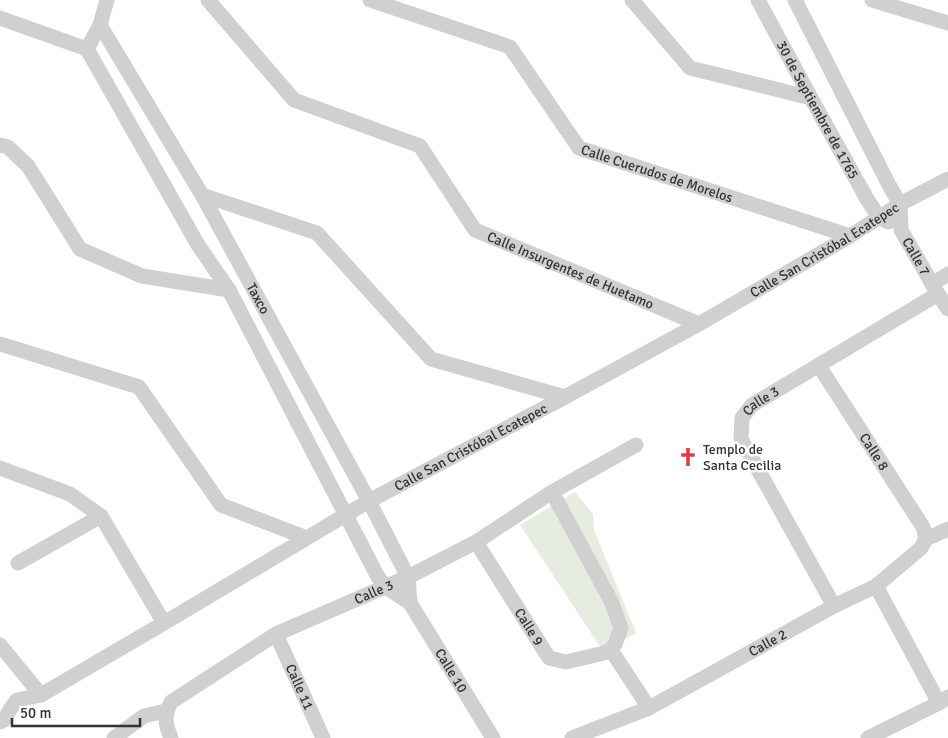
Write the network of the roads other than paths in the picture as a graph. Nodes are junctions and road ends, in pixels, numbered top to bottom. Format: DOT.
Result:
graph roads {
  1 [pos="107,0"];
  2 [pos="208,0"];
  3 [pos="370,0"];
  4 [pos="632,0"];
  5 [pos="758,0"];
  6 [pos="794,0"];
  7 [pos="872,0"];
  8 [pos="0,18"];
  9 [pos="948,23"];
  10 [pos="100,25"];
  11 [pos="87,49"];
  12 [pos="810,98"];
  13 [pos="0,145"];
  14 [pos="948,179"];
  15 [pos="202,195"];
  16 [pos="900,204"];
  17 [pos="879,217"];
  18 [pos="220,229"];
  19 [pos="901,230"];
  20 [pos="850,236"];
  21 [pos="198,245"];
  22 [pos="948,274"];
  23 [pos="935,289"];
  24 [pos="228,290"];
  25 [pos="948,309"];
  26 [pos="699,324"];
  27 [pos="0,344"];
  28 [pos="819,366"];
  29 [pos="565,397"];
  30 [pos="636,445"];
  31 [pos="0,468"];
  32 [pos="552,492"];
  33 [pos="369,501"];
  34 [pos="346,514"];
  35 [pos="101,516"];
  36 [pos="948,529"];
  37 [pos="307,538"];
  38 [pos="926,539"];
  39 [pos="476,542"];
  40 [pos="18,563"];
  41 [pos="408,578"];
  42 [pos="876,586"];
  43 [pos="386,587"];
  44 [pos="410,602"];
  45 [pos="834,606"];
  46 [pos="164,623"];
  47 [pos="276,634"];
  48 [pos="0,645"];
  49 [pos="611,650"];
  50 [pos="41,695"];
  51 [pos="944,700"];
  52 [pos="649,708"];
  53 [pos="166,711"];
  54 [pos="0,722"];
  55 [pos="114,738"];
  56 [pos="170,738"];
  57 [pos="323,738"];
  58 [pos="493,738"];
  59 [pos="572,738"];
  60 [pos="868,738"];
  1 -- 10 [label="street"];
  2 -- 26 [label="street, Calle Insurgentes de Huetamo"];
  3 -- 20 [label="street, Calle Cuerudos de Morelos"];
  4 -- 12 [label="street"];
  5 -- 12 [label="street, 30 de Septiembre de 1765"];
  6 -- 16 [label="street, 30 de Septiembre de 1765"];
  7 -- 9 [label="street"];
  8 -- 11 [label="street"];
  10 -- 11 [label="street"];
  10 -- 15 [label="street, Taxco"];
  11 -- 21 [label="street, Taxco"];
  12 -- 17 [label="street, 30 de Septiembre de 1765"];
  13 -- 24 [label="street"];
  14 -- 16 [label="street, Calle San Cristóbal Ecatepec"];
  15 -- 18 [label="street, Taxco"];
  15 -- 29 [label="street"];
  16 -- 17 [label="street, Calle San Cristóbal Ecatepec"];
  16 -- 19 [label="street, Calle 7"];
  17 -- 19 [label="street, Calle 7"];
  17 -- 20 [label="street, Calle San Cristóbal Ecatepec"];
  18 -- 21 [label="street"];
  18 -- 33 [label="street, Taxco"];
  19 -- 23 [label="street, Calle 7"];
  20 -- 26 [label="street, Calle San Cristóbal Ecatepec"];
  21 -- 24 [label="street, Taxco"];
  22 -- 23 [label="street, Calle 3"];
  23 -- 25 [label="street, Calle 7"];
  23 -- 28 [label="street, Calle 3"];
  24 -- 34 [label="street, Taxco"];
  26 -- 29 [label="street, Calle San Cristóbal Ecatepec"];
  27 -- 37 [label="street"];
  28 -- 38 [label="street, Calle 8"];
  28 -- 45 [label="street, Calle 3"];
  29 -- 33 [label="street, Calle San Cristóbal Ecatepec"];
  30 -- 32 [label="street, Calle 3"];
  31 -- 35 [label="street"];
  32 -- 39 [label="street, Calle 3"];
  32 -- 49 [label="street"];
  33 -- 34 [label="street, Calle San Cristóbal Ecatepec"];
  33 -- 41 [label="street, Taxco"];
  34 -- 37 [label="street, Calle San Cristóbal Ecatepec"];
  34 -- 43 [label="street, Taxco"];
  35 -- 40 [label="street"];
  35 -- 46 [label="street"];
  36 -- 38 [label="street, Calle 2"];
  37 -- 46 [label="street, Calle San Cristóbal Ecatepec"];
  38 -- 42 [label="street, Calle 2"];
  39 -- 41 [label="street, Calle 3"];
  39 -- 49 [label="street, Calle 9"];
  41 -- 43 [label="street, Calle 3"];
  41 -- 44 [label="street, Calle 10"];
  42 -- 45 [label="street, Calle 2"];
  42 -- 51 [label="street"];
  43 -- 44 [label="street, Calle 10"];
  43 -- 47 [label="street, Calle 3"];
  44 -- 58 [label="street, Calle 10"];
  45 -- 52 [label="street, Calle 2"];
  46 -- 50 [label="street, Calle San Cristóbal Ecatepec"];
  47 -- 53 [label="street, Calle 3"];
  47 -- 57 [label="street, Calle 11"];
  48 -- 50 [label="street"];
  49 -- 52 [label="street"];
  50 -- 54 [label="street, Calle San Cristóbal Ecatepec"];
  51 -- 60 [label="street"];
  52 -- 59 [label="street, Calle 2"];
  53 -- 55 [label="street, Calle 3"];
  53 -- 56 [label="street"];
}
